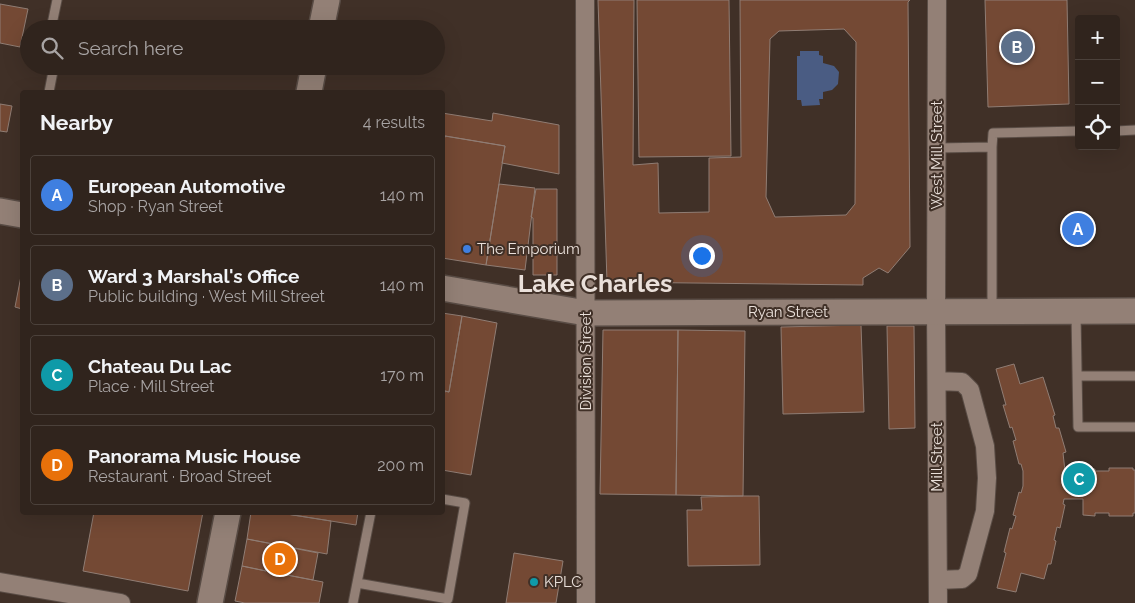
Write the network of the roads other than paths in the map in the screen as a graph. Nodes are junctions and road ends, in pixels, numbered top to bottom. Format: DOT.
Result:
graph roads {
  1 [pos="57,0"];
  2 [pos="326,0"];
  3 [pos="585,0"];
  4 [pos="937,0"];
  5 [pos="53,20"];
  6 [pos="323,20"];
  7 [pos="52,75"];
  8 [pos="312,75"];
  9 [pos="49,90"];
  10 [pos="309,90"];
  11 [pos="1135,130"];
  12 [pos="1075,131"];
  13 [pos="1120,131"];
  14 [pos="992,146"];
  15 [pos="936,148"];
  16 [pos="0,211"];
  17 [pos="20,215"];
  18 [pos="445,289"];
  19 [pos="936,311"];
  20 [pos="992,311"];
  21 [pos="1076,311"];
  22 [pos="1135,311"];
  23 [pos="586,313"];
  24 [pos="1078,376"];
  25 [pos="1135,376"];
  26 [pos="936,381"];
  27 [pos="1135,427"];
  28 [pos="445,500"];
  29 [pos="227,515"];
  30 [pos="370,515"];
  31 [pos="938,580"];
  32 [pos="0,582"];
  33 [pos="357,583"];
  34 [pos="121,603"];
  35 [pos="210,603"];
  36 [pos="353,603"];
  37 [pos="586,603"];
  38 [pos="938,603"];
  1 -- 5 [label="lane"];
  2 -- 6 [label="main road"];
  3 -- 23 [label="street, Division Street"];
  4 -- 15 [label="street, West Mill Street"];
  7 -- 9 [label="lane"];
  8 -- 10 [label="main road"];
  11 -- 13 [label="lane"];
  12 -- 14 [label="lane"];
  14 -- 15 [label="lane"];
  14 -- 20 [label="lane"];
  15 -- 19 [label="street, West Mill Street"];
  16 -- 17 [label="main road"];
  18 -- 23 [label="main road, Ryan Street"];
  19 -- 20 [label="main road, Ryan Street"];
  19 -- 23 [label="main road, Ryan Street"];
  19 -- 26 [label="street, Mill Street"];
  20 -- 21 [label="main road, Ryan Street"];
  21 -- 22 [label="main road, Ryan Street"];
  21 -- 24 [label="lane"];
  23 -- 37 [label="street, Division Street"];
  24 -- 25 [label="lane"];
  24 -- 27 [label="lane"];
  26 -- 31 [label="street, Mill Street"];
  26 -- 31 [label="street"];
  28 -- 33 [label="lane"];
  29 -- 35 [label="main road"];
  30 -- 33 [label="lane"];
  31 -- 38 [label="street, Mill Street"];
  32 -- 34 [label="street"];
  33 -- 36 [label="lane"];
}
